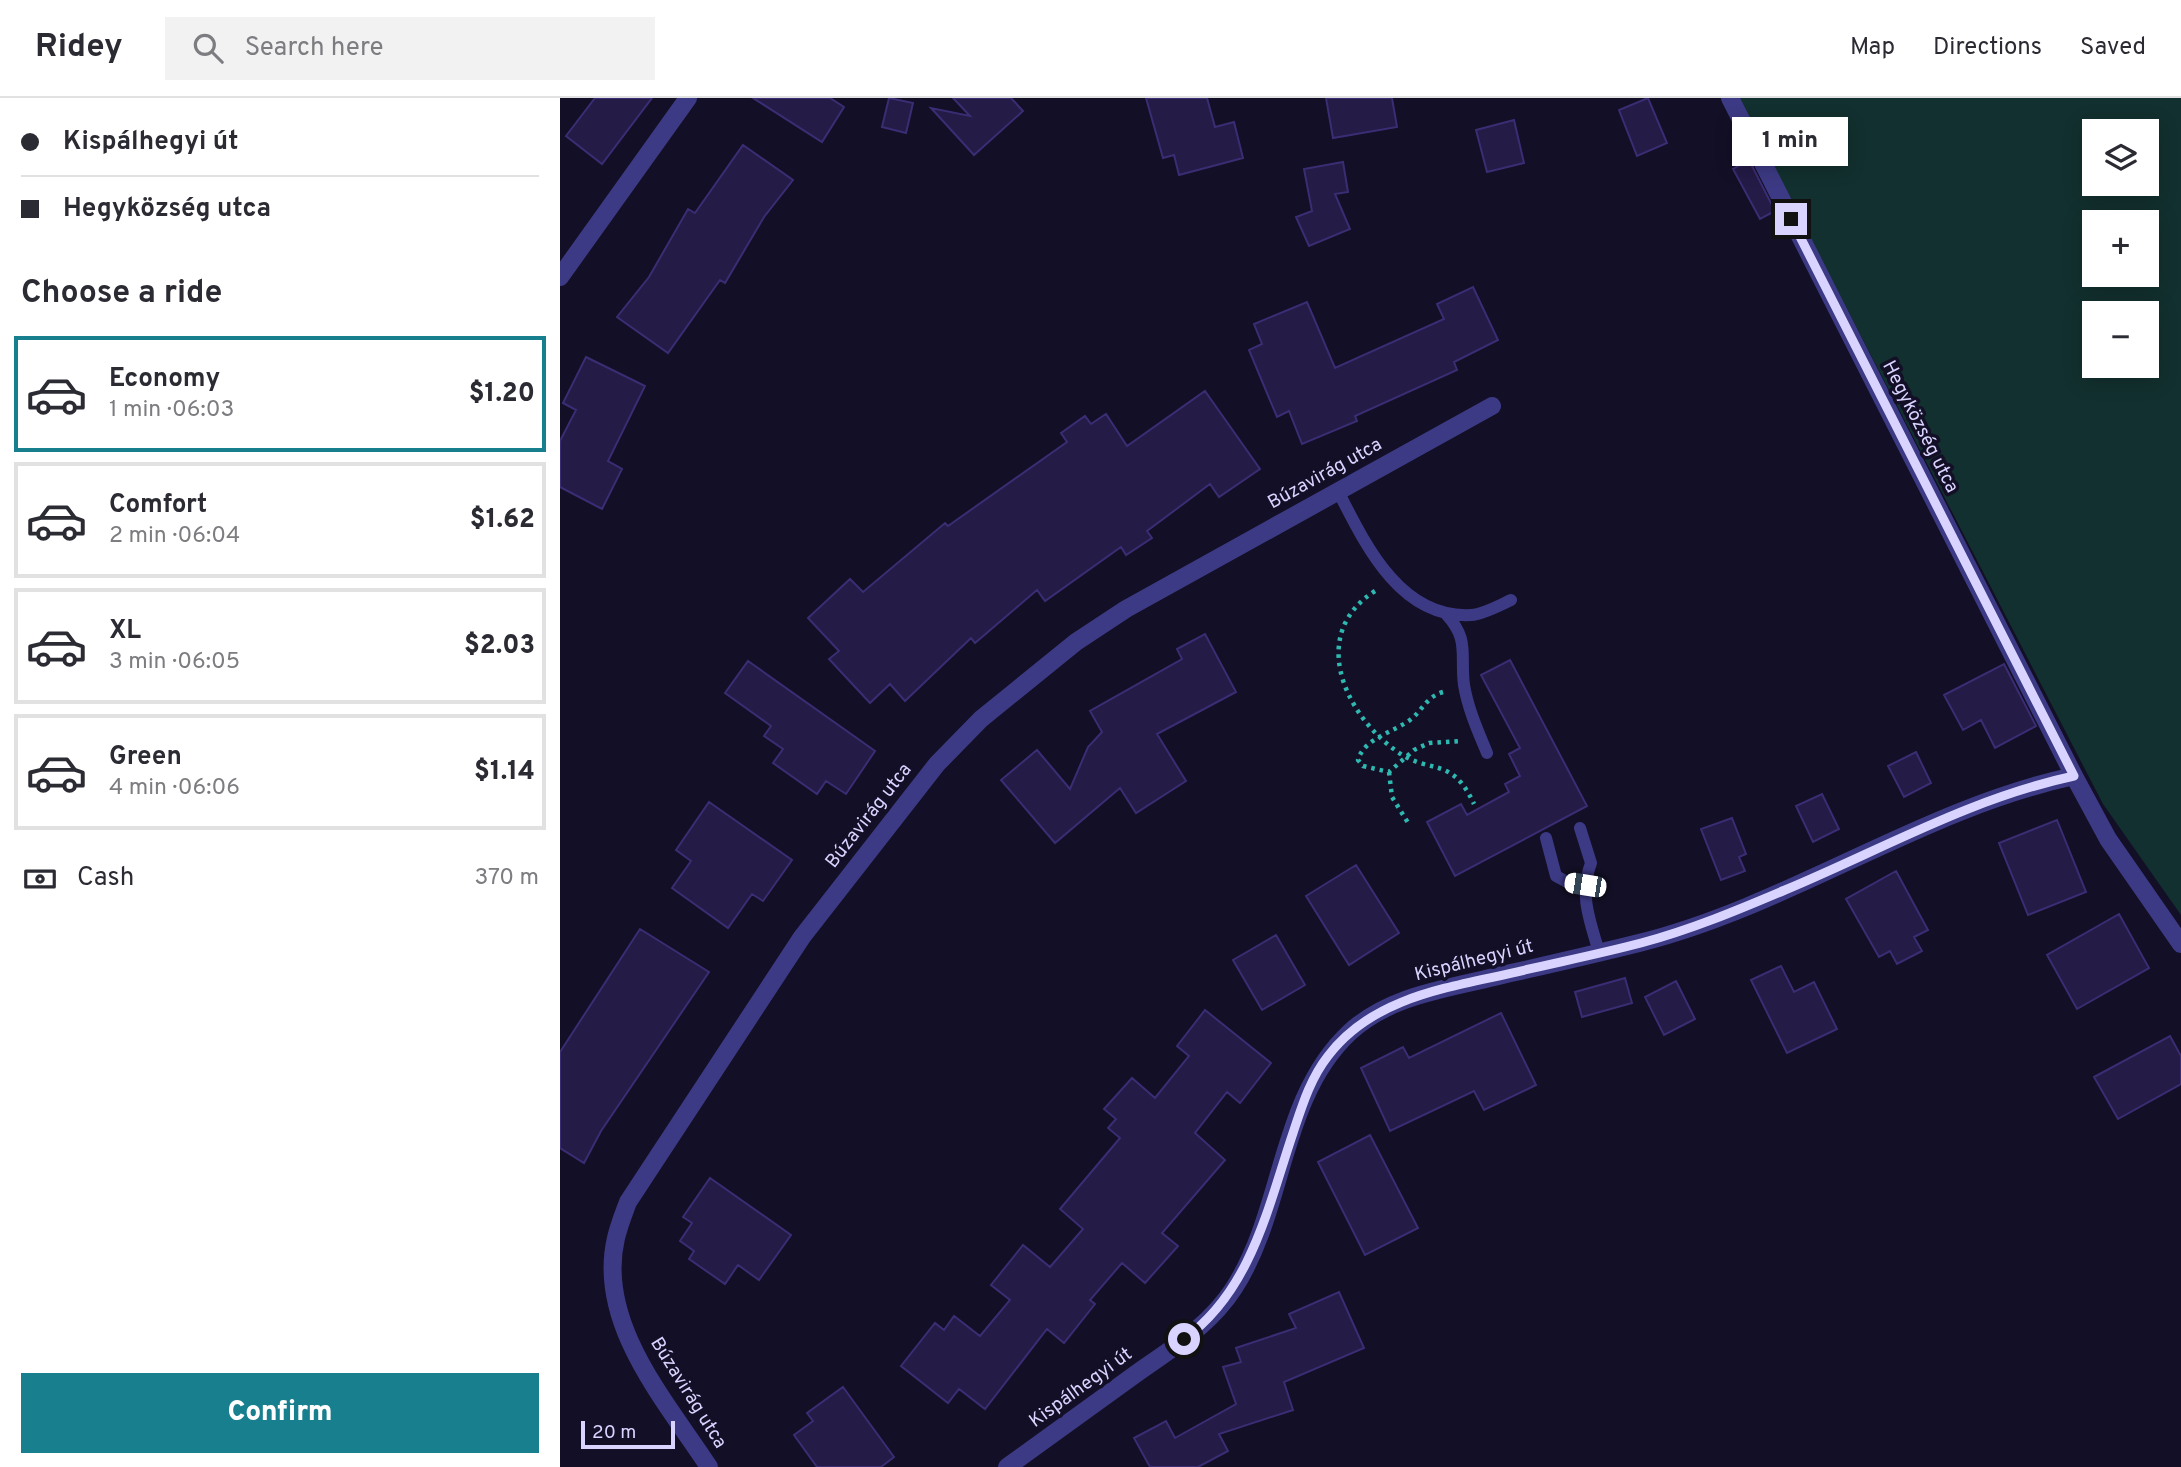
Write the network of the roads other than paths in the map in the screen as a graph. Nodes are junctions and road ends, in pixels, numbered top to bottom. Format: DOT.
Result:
graph roads {
  1 [pos="688,98"];
  2 [pos="1730,98"];
  3 [pos="560,277"];
  4 [pos="1492,406"];
  5 [pos="1338,491"];
  6 [pos="1511,600"];
  7 [pos="1446,614"];
  8 [pos="1487,753"];
  9 [pos="2074,776"];
  10 [pos="1580,828"];
  11 [pos="1546,838"];
  12 [pos="1585,885"];
  13 [pos="2181,944"];
  14 [pos="1599,953"];
  15 [pos="709,1467"];
  16 [pos="1007,1467"];
  1 -- 3 [label="street"];
  2 -- 9 [label="street, Hegyközség utca"];
  4 -- 5 [label="street, Búzavirág utca"];
  5 -- 7 [label="lane"];
  5 -- 15 [label="street, Búzavirág utca"];
  6 -- 7 [label="lane"];
  7 -- 8 [label="lane"];
  9 -- 13 [label="street, Hegyközség utca"];
  9 -- 14 [label="street, Kispálhegyi út"];
  10 -- 12 [label="lane"];
  11 -- 12 [label="lane"];
  12 -- 14 [label="lane"];
  14 -- 16 [label="street, Kispálhegyi út"];
}
